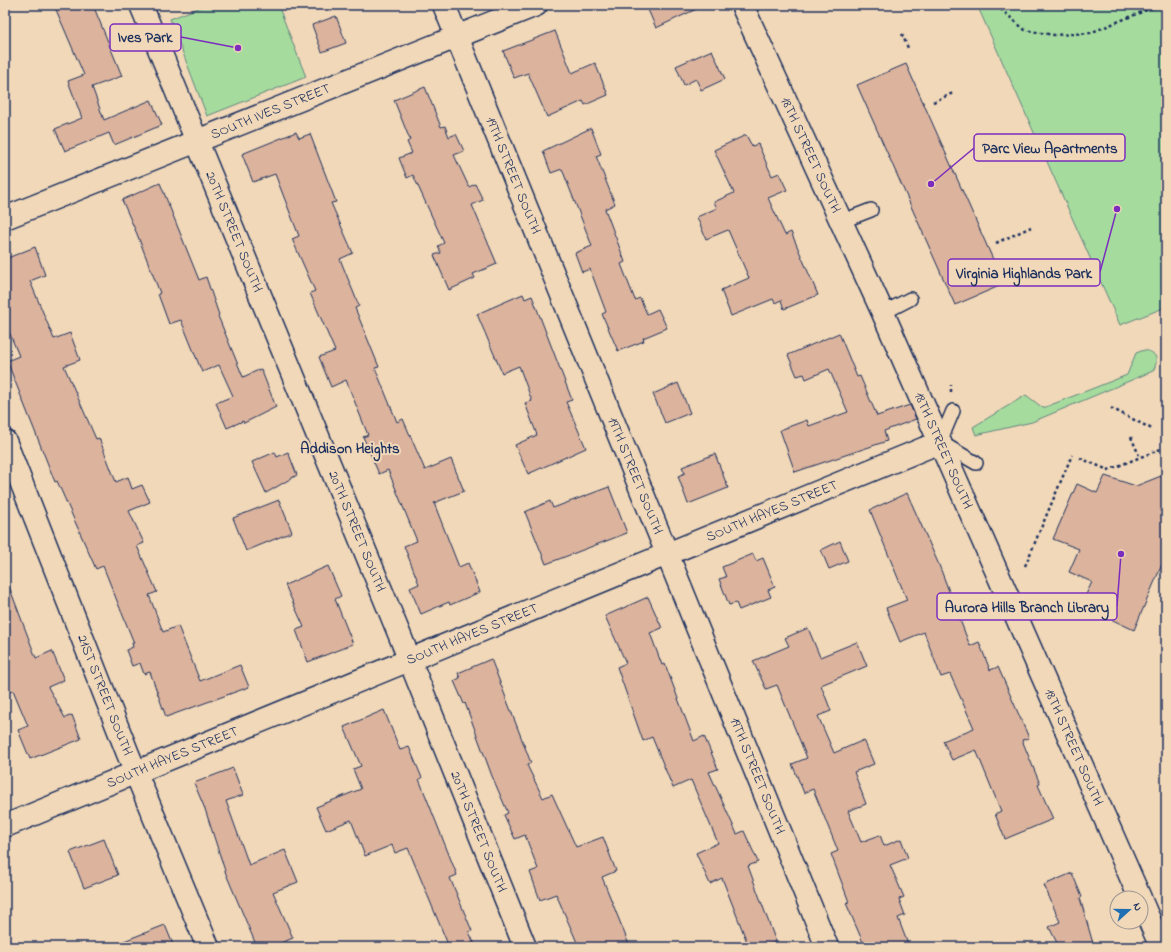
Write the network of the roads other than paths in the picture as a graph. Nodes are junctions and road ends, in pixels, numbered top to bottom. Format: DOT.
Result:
graph roads {
  1 [pos="141,5"];
  2 [pos="444,5"];
  3 [pos="536,5"];
  4 [pos="742,5"];
  5 [pos="456,37"];
  6 [pos="197,142"];
  7 [pos="870,210"];
  8 [pos="5,218"];
  9 [pos="840,222"];
  10 [pos="910,300"];
  11 [pos="882,312"];
  12 [pos="953,411"];
  13 [pos="5,441"];
  14 [pos="940,442"];
  15 [pos="976,462"];
  16 [pos="667,554"];
  17 [pos="409,660"];
  18 [pos="136,772"];
  19 [pos="5,826"];
  20 [pos="1136,890"];
  21 [pos="1149,919"];
  22 [pos="208,947"];
  23 [pos="525,947"];
  24 [pos="827,947"];
  25 [pos="1161,947"];
  1 -- 6 [label="street, 20TH STREET SOUTH"];
  2 -- 5 [label="street, 19TH STREET SOUTH"];
  3 -- 5 [label="street, SOUTH IVES STREET"];
  4 -- 9 [label="street, 18TH STREET SOUTH"];
  5 -- 6 [label="street, SOUTH IVES STREET"];
  5 -- 16 [label="street, 19TH STREET SOUTH"];
  6 -- 8 [label="street, SOUTH IVES STREET"];
  6 -- 17 [label="street, 20TH STREET SOUTH"];
  7 -- 9 [label="lane"];
  9 -- 11 [label="street, 18TH STREET SOUTH"];
  10 -- 11 [label="lane"];
  11 -- 14 [label="street, 18TH STREET SOUTH"];
  12 -- 14 [label="lane"];
  13 -- 18 [label="street, 21ST STREET SOUTH"];
  14 -- 15 [label="lane"];
  14 -- 16 [label="street, SOUTH HAYES STREET"];
  14 -- 20 [label="street, 18TH STREET SOUTH"];
  16 -- 17 [label="street, SOUTH HAYES STREET"];
  16 -- 24 [label="street, 19TH STREET SOUTH"];
  17 -- 18 [label="street, SOUTH HAYES STREET"];
  17 -- 23 [label="street, 20TH STREET SOUTH"];
  18 -- 19 [label="street, SOUTH HAYES STREET"];
  18 -- 22 [label="street, 21ST STREET SOUTH"];
  21 -- 25 [label="street"];
}
